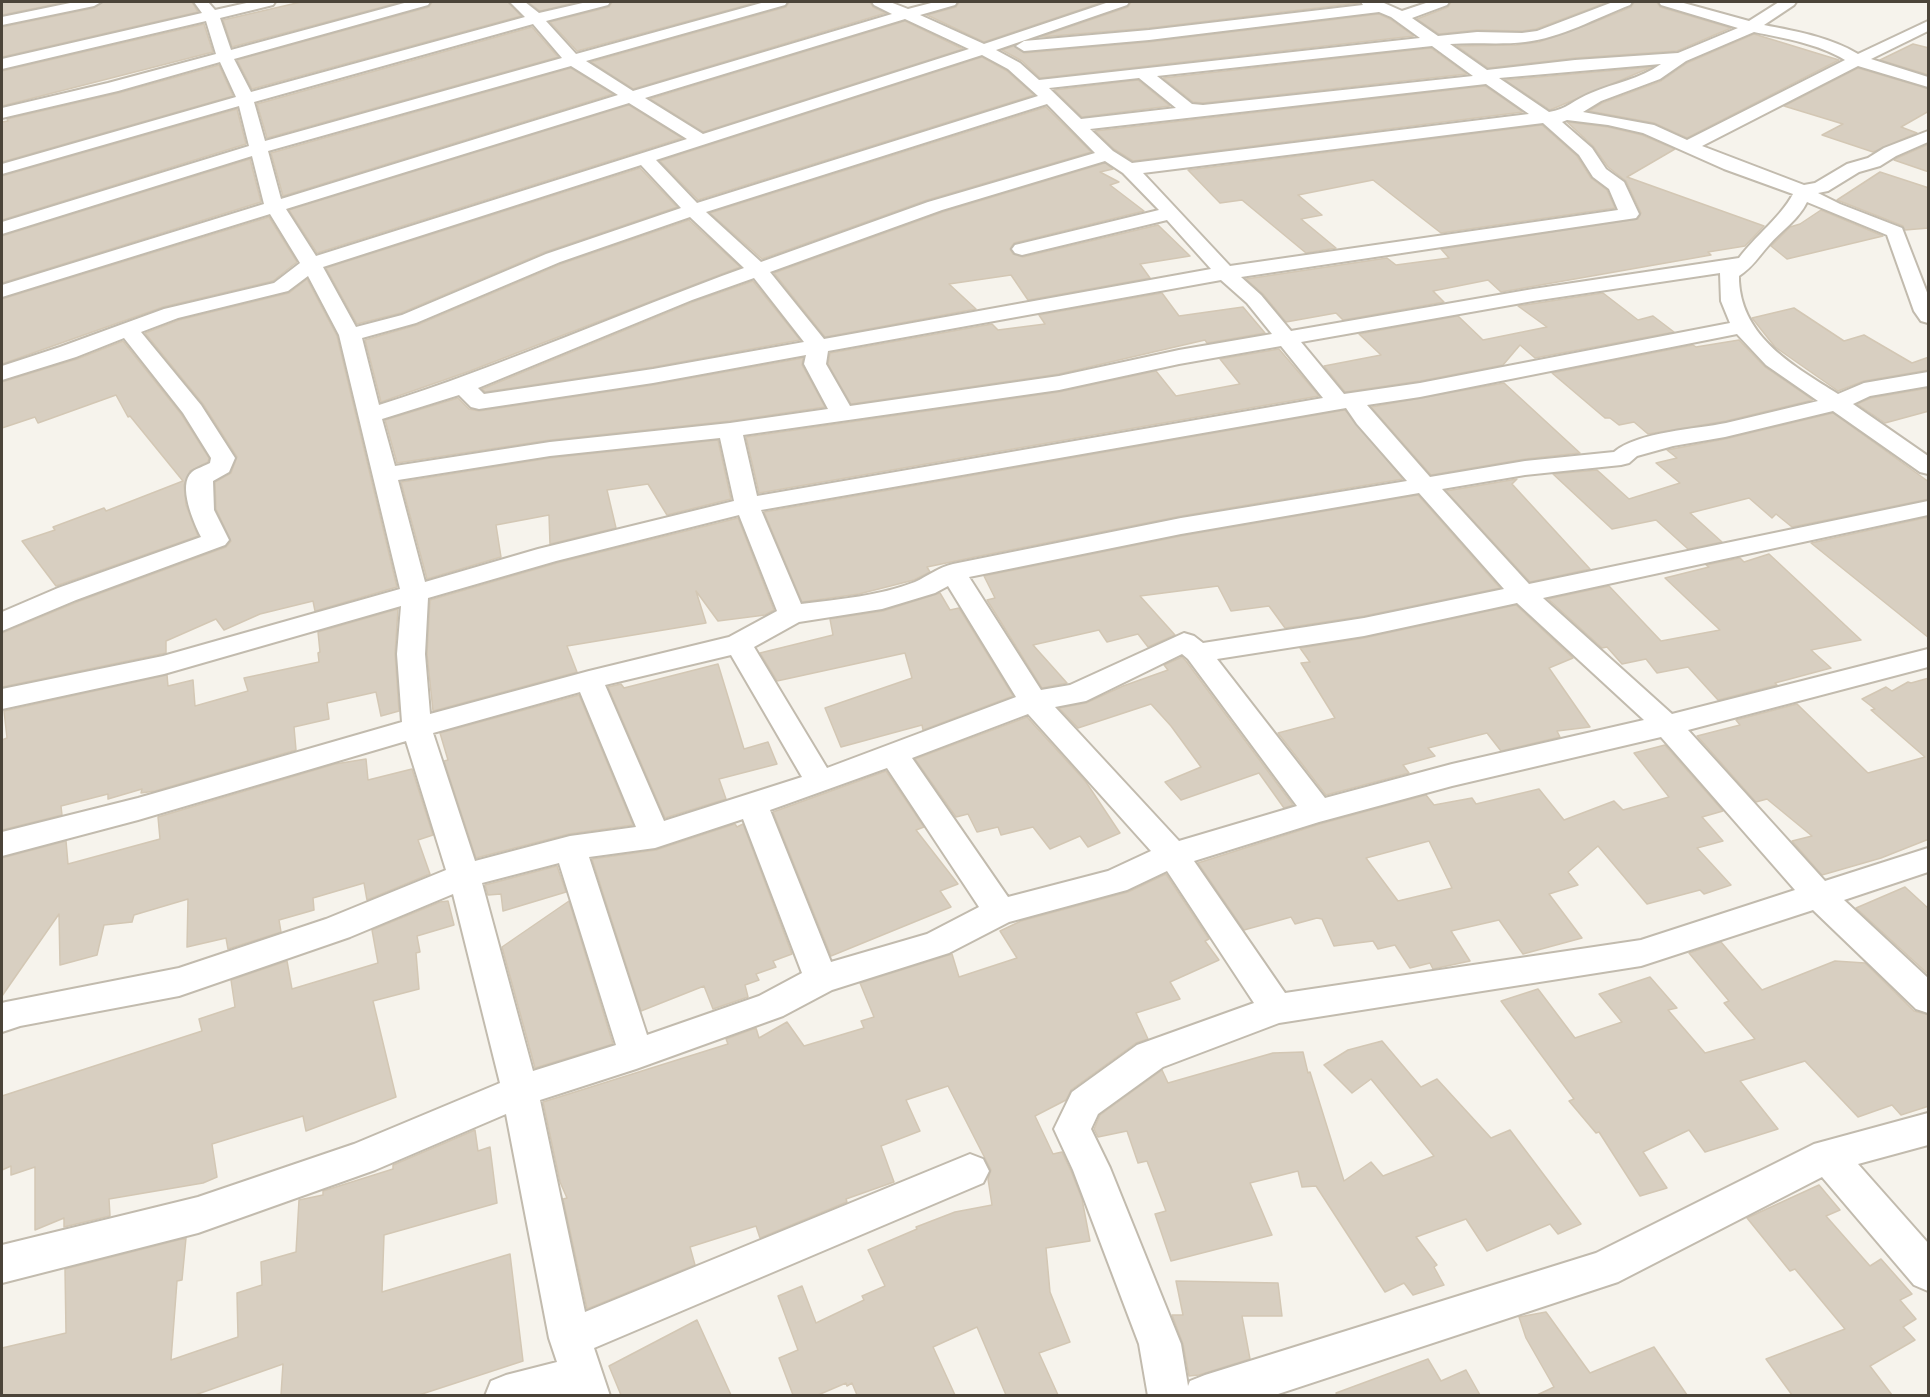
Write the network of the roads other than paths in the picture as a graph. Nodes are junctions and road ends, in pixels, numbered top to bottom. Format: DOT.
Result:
graph roads {
  1 [pos="94,2"];
  2 [pos="268,2"];
  3 [pos="423,2"];
  4 [pos="517,2"];
  5 [pos="603,2"];
  6 [pos="780,2"];
  7 [pos="879,2"];
  8 [pos="950,2"];
  9 [pos="1122,2"];
  10 [pos="1442,2"];
  11 [pos="1625,2"];
  12 [pos="1666,2"];
  13 [pos="1790,2"];
  14 [pos="1376,4"];
  15 [pos="206,9"];
  16 [pos="908,15"];
  17 [pos="1401,17"];
  18 [pos="536,18"];
  19 [pos="2,21"];
  20 [pos="1929,25"];
  21 [pos="1752,27"];
  22 [pos="1434,41"];
  23 [pos="982,49"];
  24 [pos="225,56"];
  25 [pos="1680,58"];
  26 [pos="571,59"];
  27 [pos="1857,60"];
  28 [pos="2,64"];
  29 [pos="1142,73"];
  30 [pos="1484,77"];
  31 [pos="1929,82"];
  32 [pos="1042,92"];
  33 [pos="631,97"];
  34 [pos="245,98"];
  35 [pos="1203,110"];
  36 [pos="2,113"];
  37 [pos="1566,116"];
  38 [pos="1543,117"];
  39 [pos="1078,125"];
  40 [pos="1929,136"];
  41 [pos="699,139"];
  42 [pos="1689,146"];
  43 [pos="257,148"];
  44 [pos="1107,155"];
  45 [pos="644,159"];
  46 [pos="1129,169"];
  47 [pos="2,170"];
  48 [pos="1803,192"];
  49 [pos="274,206"];
  50 [pos="693,210"];
  51 [pos="1172,213"];
  52 [pos="2,228"];
  53 [pos="1022,249"];
  54 [pos="1746,263"];
  55 [pos="311,264"];
  56 [pos="757,269"];
  57 [pos="1225,273"];
  58 [pos="2,291"];
  59 [pos="1929,317"];
  60 [pos="1742,327"];
  61 [pos="128,329"];
  62 [pos="350,335"];
  63 [pos="1285,339"];
  64 [pos="818,346"];
  65 [pos="2,373"];
  66 [pos="1929,379"];
  67 [pos="463,386"];
  68 [pos="1345,401"];
  69 [pos="1837,403"];
  70 [pos="842,413"];
  71 [pos="371,415"];
  72 [pos="730,429"];
  73 [pos="1929,466"];
  74 [pos="386,475"];
  75 [pos="1426,485"];
  76 [pos="747,505"];
  77 [pos="1929,508"];
  78 [pos="953,572"];
  79 [pos="1523,594"];
  80 [pos="415,595"];
  81 [pos="792,614"];
  82 [pos="2,622"];
  83 [pos="738,644"];
  84 [pos="1198,652"];
  85 [pos="1929,658"];
  86 [pos="589,680"];
  87 [pos="2,699"];
  88 [pos="1033,701"];
  89 [pos="1667,725"];
  90 [pos="417,728"];
  91 [pos="894,755"];
  92 [pos="820,782"];
  93 [pos="753,805"];
  94 [pos="1318,811"];
  95 [pos="655,836"];
  96 [pos="2,844"];
  97 [pos="570,848"];
  98 [pos="1173,855"];
  99 [pos="1929,860"];
  100 [pos="464,876"];
  101 [pos="1818,895"];
  102 [pos="1000,912"];
  103 [pos="821,979"];
  104 [pos="1929,999"];
  105 [pos="1276,1009"];
  106 [pos="2,1018"];
  107 [pos="636,1054"];
  108 [pos="520,1091"];
  109 [pos="1929,1129"];
  110 [pos="1827,1156"];
  111 [pos="970,1171"];
  112 [pos="2,1264"];
  113 [pos="1929,1272"];
  114 [pos="570,1338"];
  115 [pos="586,1386"];
  116 [pos="506,1395"];
  117 [pos="1169,1395"];
  118 [pos="1205,1395"];
  1 -- 19 [label="street"];
  2 -- 15 [label="street"];
  3 -- 24 [label="street"];
  4 -- 18 [label="street"];
  5 -- 18 [label="street"];
  6 -- 26 [label="street"];
  7 -- 16 [label="street"];
  8 -- 16 [label="street"];
  9 -- 23 [label="street"];
  10 -- 17 [label="street"];
  11 -- 22 [label="street"];
  12 -- 21 [label="street"];
  13 -- 21 [label="street"];
  14 -- 17 [label="street"];
  14 -- 23 [label="street"];
  15 -- 24 [label="street"];
  15 -- 28 [label="street"];
  16 -- 23 [label="street"];
  16 -- 33 [label="street"];
  17 -- 22 [label="street"];
  18 -- 26 [label="street"];
  18 -- 34 [label="street"];
  20 -- 27 [label="street"];
  21 -- 25 [label="street"];
  21 -- 27 [label="street"];
  22 -- 29 [label="street"];
  22 -- 30 [label="street"];
  23 -- 32 [label="street"];
  23 -- 41 [label="street"];
  24 -- 34 [label="street"];
  24 -- 36 [label="street"];
  25 -- 30 [label="street"];
  25 -- 37 [label="street"];
  26 -- 33 [label="street"];
  26 -- 43 [label="street"];
  27 -- 31 [label="street"];
  27 -- 42 [label="street"];
  29 -- 32 [label="street"];
  29 -- 35 [label="street"];
  30 -- 35 [label="street"];
  30 -- 38 [label="street"];
  32 -- 39 [label="street"];
  32 -- 50 [label="street"];
  33 -- 41 [label="street"];
  33 -- 49 [label="street"];
  34 -- 43 [label="street"];
  34 -- 47 [label="street"];
  35 -- 39 [label="street"];
  37 -- 38 [label="street"];
  37 -- 42 [label="street"];
  37 -- 57 [label="street"];
  38 -- 46 [label="street"];
  39 -- 44 [label="street"];
  40 -- 48 [label="street"];
  41 -- 45 [label="street"];
  42 -- 48 [label="street"];
  43 -- 49 [label="street"];
  43 -- 52 [label="street"];
  44 -- 46 [label="street"];
  44 -- 56 [label="street"];
  45 -- 50 [label="street"];
  45 -- 55 [label="street"];
  46 -- 51 [label="street"];
  48 -- 54 [label="street"];
  48 -- 59 [label="street"];
  49 -- 55 [label="street"];
  49 -- 58 [label="street"];
  50 -- 56 [label="street"];
  50 -- 62 [label="street"];
  51 -- 53 [label="street"];
  51 -- 57 [label="street"];
  54 -- 60 [label="street"];
  54 -- 63 [label="street"];
  55 -- 61 [label="street"];
  55 -- 62 [label="street"];
  56 -- 64 [label="street"];
  56 -- 67 [label="street"];
  57 -- 63 [label="street"];
  57 -- 64 [label="street"];
  60 -- 68 [label="street"];
  60 -- 69 [label="street"];
  61 -- 65 [label="street"];
  61 -- 82 [label="street"];
  62 -- 71 [label="street"];
  63 -- 68 [label="street"];
  63 -- 70 [label="street"];
  64 -- 67 [label="street"];
  64 -- 70 [label="street"];
  66 -- 69 [label="street"];
  67 -- 71 [label="street"];
  68 -- 75 [label="street"];
  68 -- 76 [label="street"];
  69 -- 73 [label="street"];
  69 -- 75 [label="street"];
  70 -- 72 [label="street"];
  71 -- 74 [label="street"];
  72 -- 74 [label="street"];
  72 -- 76 [label="street"];
  74 -- 80 [label="street"];
  75 -- 78 [label="street"];
  75 -- 79 [label="street"];
  76 -- 80 [label="street"];
  76 -- 81 [label="street"];
  77 -- 79 [label="street"];
  78 -- 81 [label="street"];
  78 -- 88 [label="street"];
  79 -- 84 [label="street"];
  79 -- 89 [label="street"];
  80 -- 87 [label="street"];
  80 -- 90 [label="street"];
  81 -- 83 [label="street"];
  83 -- 86 [label="street"];
  83 -- 92 [label="street"];
  84 -- 88 [label="street"];
  84 -- 94 [label="street"];
  85 -- 89 [label="street"];
  86 -- 90 [label="street"];
  86 -- 95 [label="street"];
  88 -- 91 [label="street"];
  88 -- 98 [label="street"];
  89 -- 94 [label="street"];
  89 -- 101 [label="street"];
  90 -- 96 [label="street"];
  90 -- 100 [label="street"];
  91 -- 92 [label="street"];
  91 -- 102 [label="street"];
  92 -- 93 [label="street"];
  93 -- 95 [label="street"];
  93 -- 103 [label="street"];
  94 -- 98 [label="street"];
  95 -- 97 [label="street"];
  97 -- 100 [label="street"];
  97 -- 107 [label="street"];
  98 -- 102 [label="street"];
  98 -- 105 [label="street"];
  99 -- 101 [label="street"];
  100 -- 106 [label="street"];
  100 -- 108 [label="street"];
  101 -- 104 [label="street"];
  101 -- 105 [label="street"];
  102 -- 103 [label="street"];
  103 -- 107 [label="street"];
  105 -- 117 [label="street"];
  107 -- 108 [label="street"];
  108 -- 112 [label="street"];
  108 -- 114 [label="street"];
  109 -- 110 [label="street"];
  110 -- 113 [label="street"];
  110 -- 118 [label="street"];
  111 -- 114 [label="street"];
  114 -- 115 [label="street"];
  115 -- 116 [label="street"];
}
